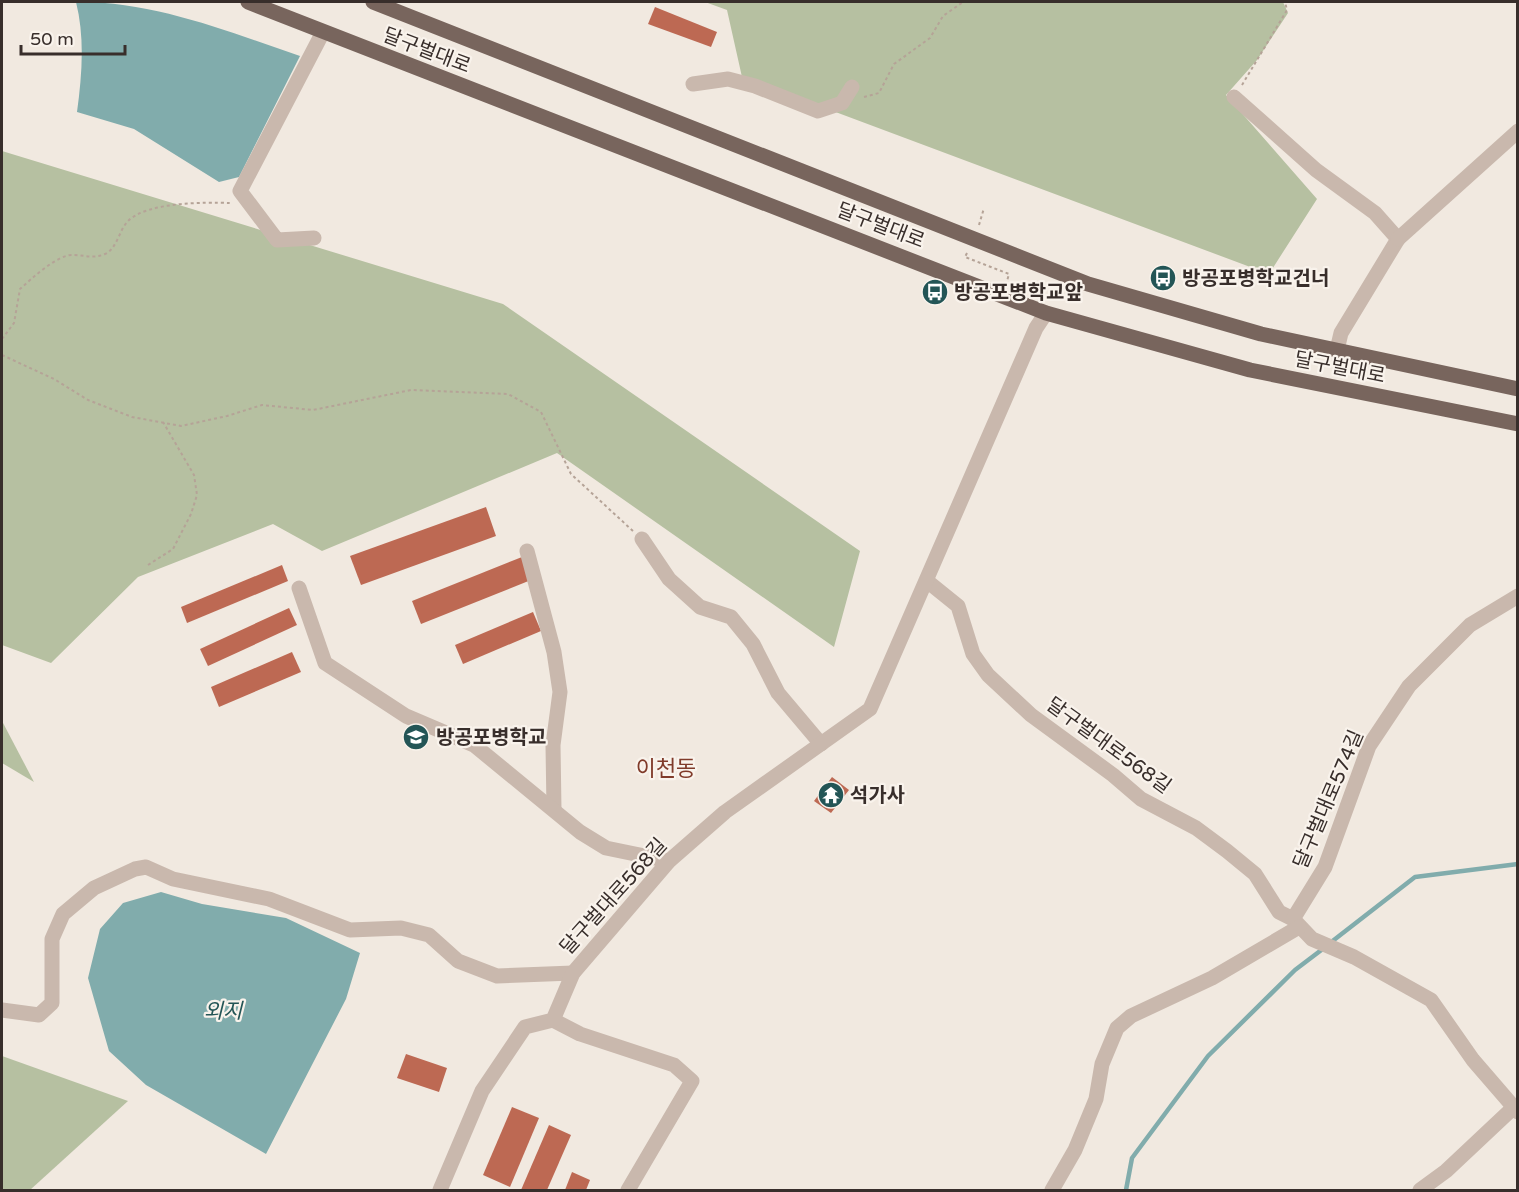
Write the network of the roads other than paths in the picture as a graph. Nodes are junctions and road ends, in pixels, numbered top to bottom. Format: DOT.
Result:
graph roads {
  1 [pos="248,2"];
  2 [pos="373,2"];
  3 [pos="317,30"];
  4 [pos="693,84"];
  5 [pos="852,87"];
  6 [pos="1234,97"];
  7 [pos="1518,131"];
  8 [pos="315,238"];
  9 [pos="1398,239"];
  10 [pos="1046,314"];
  11 [pos="1337,350"];
  12 [pos="1451,376"];
  13 [pos="1518,381"];
  14 [pos="1518,389"];
  15 [pos="1518,424"];
  16 [pos="642,539"];
  17 [pos="527,551"];
  18 [pos="927,581"];
  19 [pos="298,588"];
  20 [pos="1518,596"];
  21 [pos="821,744"];
  22 [pos="554,809"];
  23 [pos="669,861"];
  24 [pos="1296,923"];
  25 [pos="573,973"];
  26 [pos="2,1010"];
  27 [pos="552,1020"];
  28 [pos="1515,1110"];
  29 [pos="440,1191"];
  30 [pos="628,1191"];
  31 [pos="1052,1191"];
  32 [pos="1419,1191"];
  1 -- 3 [label="main road, 달구벌대로"];
  2 -- 11 [label="main road, 달구벌대로"];
  3 -- 8 [label="street"];
  3 -- 10 [label="main road, 달구벌대로"];
  4 -- 5 [label="street"];
  6 -- 9 [label="street"];
  7 -- 9 [label="street"];
  9 -- 11 [label="street"];
  10 -- 15 [label="main road, 달구벌대로"];
  10 -- 18 [label="street, 달구벌대로568길"];
  11 -- 12 [label="main road, 달구벌대로"];
  12 -- 13 [label="street"];
  12 -- 14 [label="main road, 달구벌대로"];
  16 -- 21 [label="street"];
  17 -- 22 [label="street"];
  18 -- 21 [label="street, 달구벌대로568길"];
  18 -- 24 [label="street, 달구벌대로568길"];
  19 -- 22 [label="street"];
  20 -- 24 [label="street, 달구벌대로574길"];
  21 -- 23 [label="street, 달구벌대로568길"];
  22 -- 23 [label="street"];
  23 -- 25 [label="street, 달구벌대로568길"];
  24 -- 28 [label="street"];
  24 -- 31 [label="street, 달구벌대로574길"];
  25 -- 26 [label="street, 달구벌대로568길"];
  25 -- 27 [label="street"];
  27 -- 29 [label="street"];
  27 -- 30 [label="street"];
  28 -- 32 [label="street"];
}
